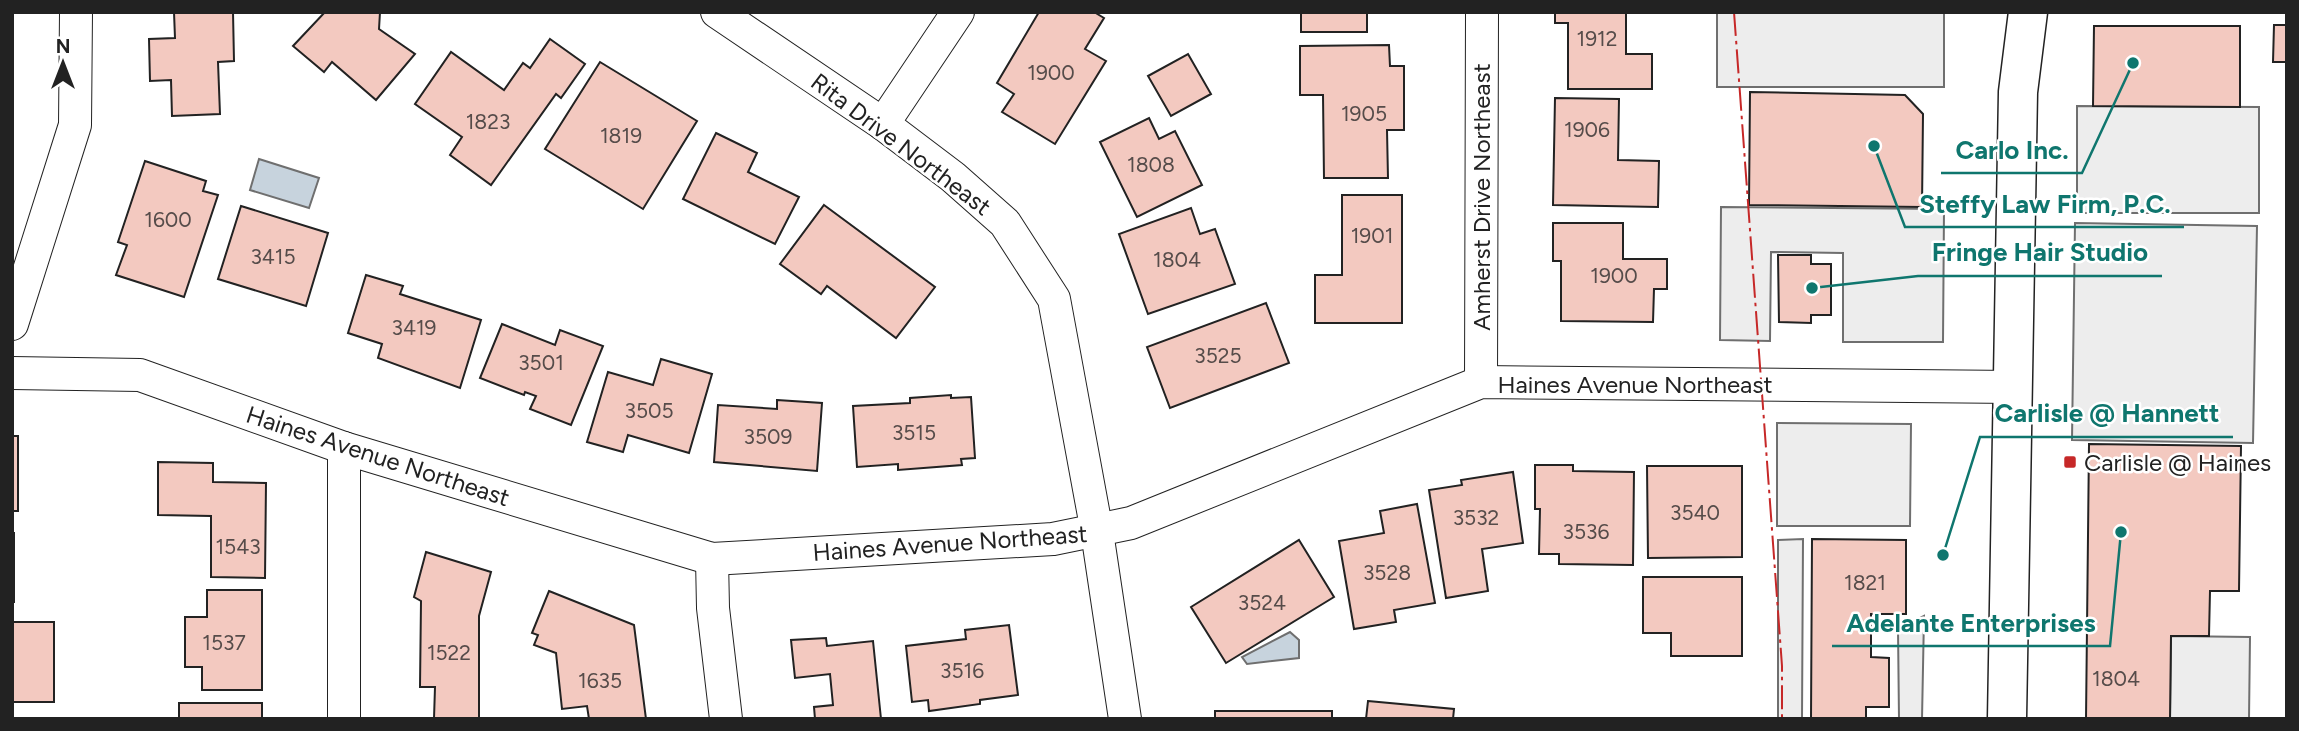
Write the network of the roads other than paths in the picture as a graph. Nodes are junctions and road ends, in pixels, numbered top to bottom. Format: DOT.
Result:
graph roads {
  1 [pos="76,12"];
  2 [pos="717,12"];
  3 [pos="958,12"];
  4 [pos="1482,12"];
  5 [pos="2010,12"];
  6 [pos="2028,12"];
  7 [pos="2018,93"];
  8 [pos="883,124"];
  9 [pos="12,324"];
  10 [pos="12,373"];
  11 [pos="1481,382"];
  12 [pos="2015,387"];
  13 [pos="344,448"];
  14 [pos="1097,532"];
  15 [pos="712,559"];
  16 [pos="344,719"];
  17 [pos="726,719"];
  18 [pos="1125,719"];
  19 [pos="2007,719"];
  1 -- 9 [label="street"];
  2 -- 8 [label="street, Rita Drive Northeast"];
  3 -- 8 [label="street"];
  4 -- 11 [label="street, Amherst Drive Northeast"];
  5 -- 7 [label="main road"];
  6 -- 7 [label="main road"];
  7 -- 12 [label="main road"];
  8 -- 14 [label="street, Rita Drive Northeast"];
  10 -- 13 [label="street, Haines Avenue Northeast"];
  11 -- 12 [label="street, Haines Avenue Northeast"];
  11 -- 14 [label="street, Haines Avenue Northeast"];
  12 -- 19 [label="main road"];
  13 -- 15 [label="street, Haines Avenue Northeast"];
  13 -- 16 [label="street"];
  14 -- 15 [label="street, Haines Avenue Northeast"];
  14 -- 18 [label="street, Rita Drive Northeast"];
  15 -- 17 [label="street"];
}
